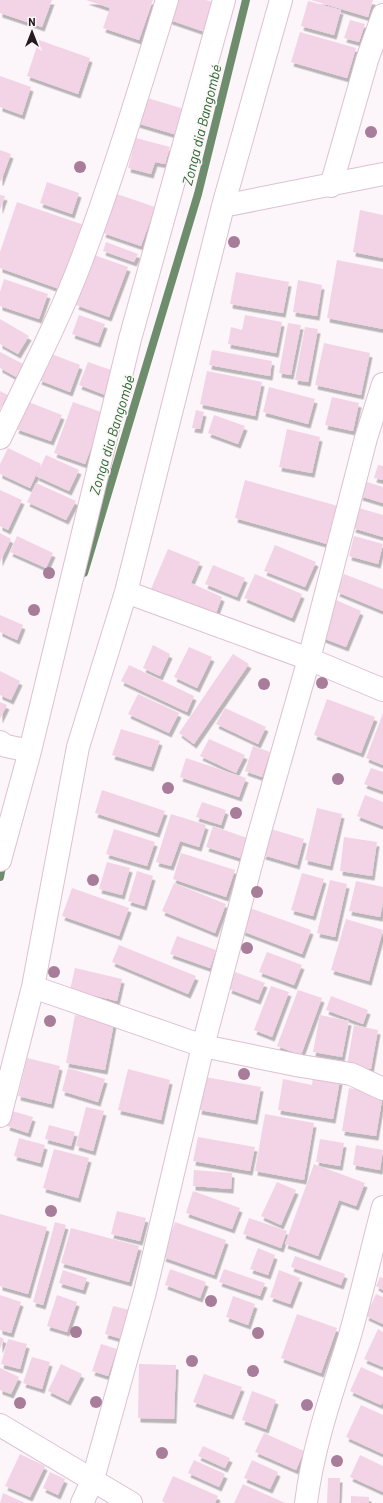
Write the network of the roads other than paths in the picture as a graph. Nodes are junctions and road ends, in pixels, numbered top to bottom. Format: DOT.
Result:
graph roads {
  1 [pos="167,0"];
  2 [pos="224,0"];
  3 [pos="281,0"];
  4 [pos="383,15"];
  5 [pos="383,174"];
  6 [pos="331,186"];
  7 [pos="223,206"];
  8 [pos="383,384"];
  9 [pos="0,438"];
  10 [pos="126,592"];
  11 [pos="309,659"];
  12 [pos="383,690"];
  13 [pos="2,748"];
  14 [pos="30,751"];
  15 [pos="0,860"];
  16 [pos="33,987"];
  17 [pos="203,1046"];
  18 [pos="383,1089"];
  19 [pos="0,1116"];
  20 [pos="383,1207"];
  21 [pos="0,1425"];
  22 [pos="93,1479"];
  23 [pos="82,1503"];
  24 [pos="131,1503"];
  25 [pos="306,1503"];
  1 -- 9 [label="street"];
  2 -- 14 [label="street"];
  3 -- 7 [label="street"];
  4 -- 6 [label="street"];
  5 -- 6 [label="street"];
  6 -- 7 [label="street"];
  7 -- 10 [label="street"];
  8 -- 11 [label="street"];
  10 -- 11 [label="street"];
  10 -- 16 [label="street"];
  11 -- 12 [label="street"];
  11 -- 17 [label="street"];
  13 -- 14 [label="street"];
  14 -- 15 [label="street"];
  16 -- 17 [label="street"];
  16 -- 19 [label="street"];
  17 -- 18 [label="street"];
  17 -- 22 [label="street"];
  20 -- 25 [label="street"];
  21 -- 22 [label="street"];
  22 -- 23 [label="street"];
  22 -- 24 [label="street"];
}
